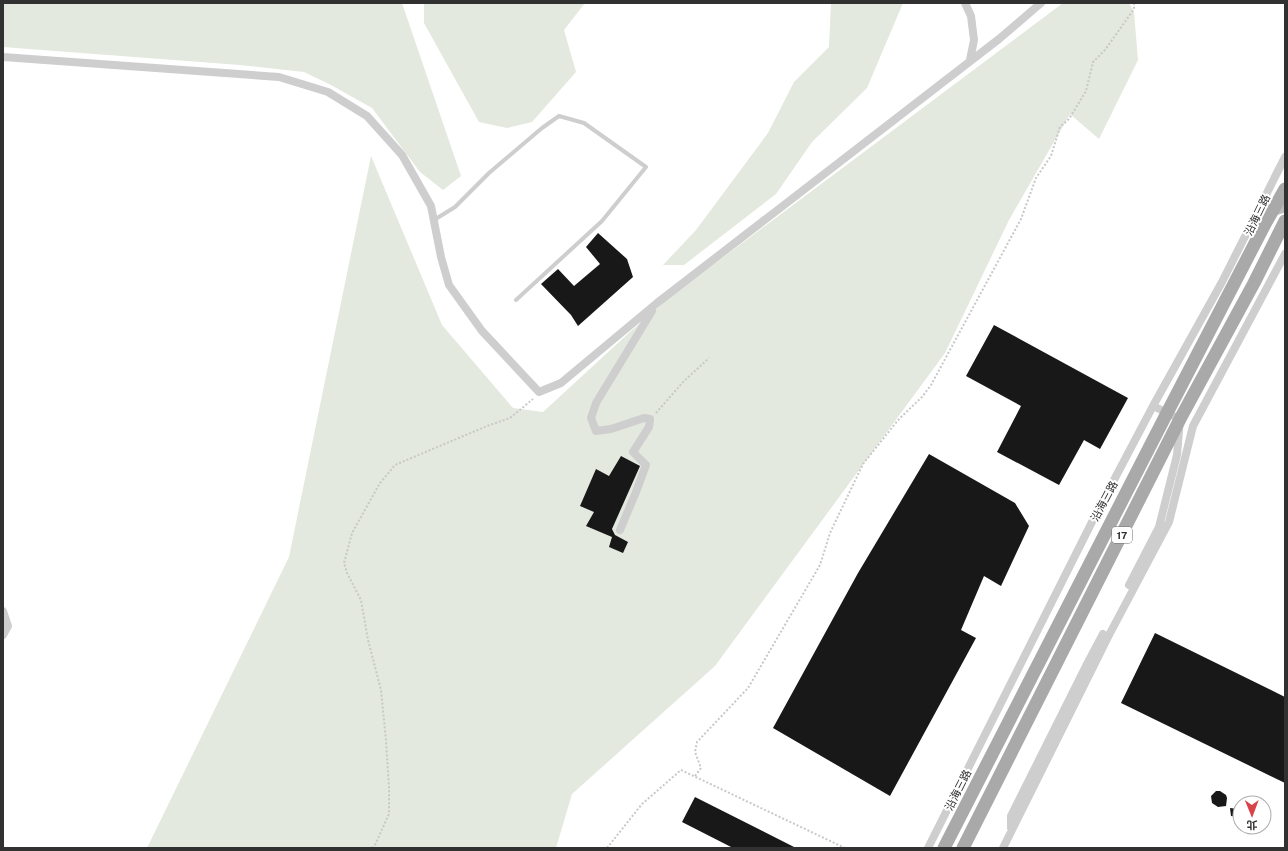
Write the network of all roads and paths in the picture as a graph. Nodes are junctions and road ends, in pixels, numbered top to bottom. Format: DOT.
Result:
graph roads {
  1 [pos="965,3"];
  2 [pos="1041,3"];
  3 [pos="1134,3"];
  4 [pos="3,57"];
  5 [pos="970,60"];
  6 [pos="1285,156"];
  7 [pos="1285,189"];
  8 [pos="1279,208"];
  9 [pos="434,220"];
  10 [pos="1285,222"];
  11 [pos="1260,223"];
  12 [pos="1285,254"];
  13 [pos="516,300"];
  14 [pos="657,303"];
  15 [pos="709,358"];
  16 [pos="539,392"];
  17 [pos="1153,406"];
  18 [pos="1167,413"];
  19 [pos="650,419"];
  20 [pos="1180,419"];
  21 [pos="620,530"];
  22 [pos="3,611"];
  23 [pos="3,635"];
  24 [pos="695,776"];
  25 [pos="1011,831"];
  26 [pos="372,848"];
  27 [pos="607,848"];
  28 [pos="845,848"];
  29 [pos="928,848"];
  30 [pos="944,848"];
  31 [pos="963,848"];
  32 [pos="1003,848"];
  1 -- 5 [label="street"];
  2 -- 5 [label="street"];
  3 -- 24 [label="path"];
  4 -- 9 [label="street"];
  5 -- 14 [label="street"];
  6 -- 11 [label="street, 沿海三路"];
  7 -- 8 [label="main road, 沿海三路 / 17"];
  8 -- 11 [label="main road, 沿海三路 / 17"];
  9 -- 13 [label="lane"];
  9 -- 16 [label="street"];
  10 -- 11 [label="street"];
  10 -- 20 [label="main road, 17"];
  11 -- 17 [label="street, 沿海三路"];
  11 -- 18 [label="main road, 沿海三路 / 17"];
  12 -- 25 [label="street"];
  14 -- 16 [label="street"];
  14 -- 19 [label="street"];
  15 -- 19 [label="path"];
  16 -- 26 [label="path"];
  17 -- 18 [label="street"];
  17 -- 29 [label="street, 沿海三路"];
  18 -- 20 [label="street"];
  18 -- 30 [label="main road, 沿海三路 / 17"];
  19 -- 21 [label="street"];
  20 -- 25 [label="street"];
  20 -- 31 [label="main road, 17"];
  22 -- 23 [label="street"];
  24 -- 27 [label="path"];
  24 -- 28 [label="path"];
  25 -- 32 [label="street"];
}
